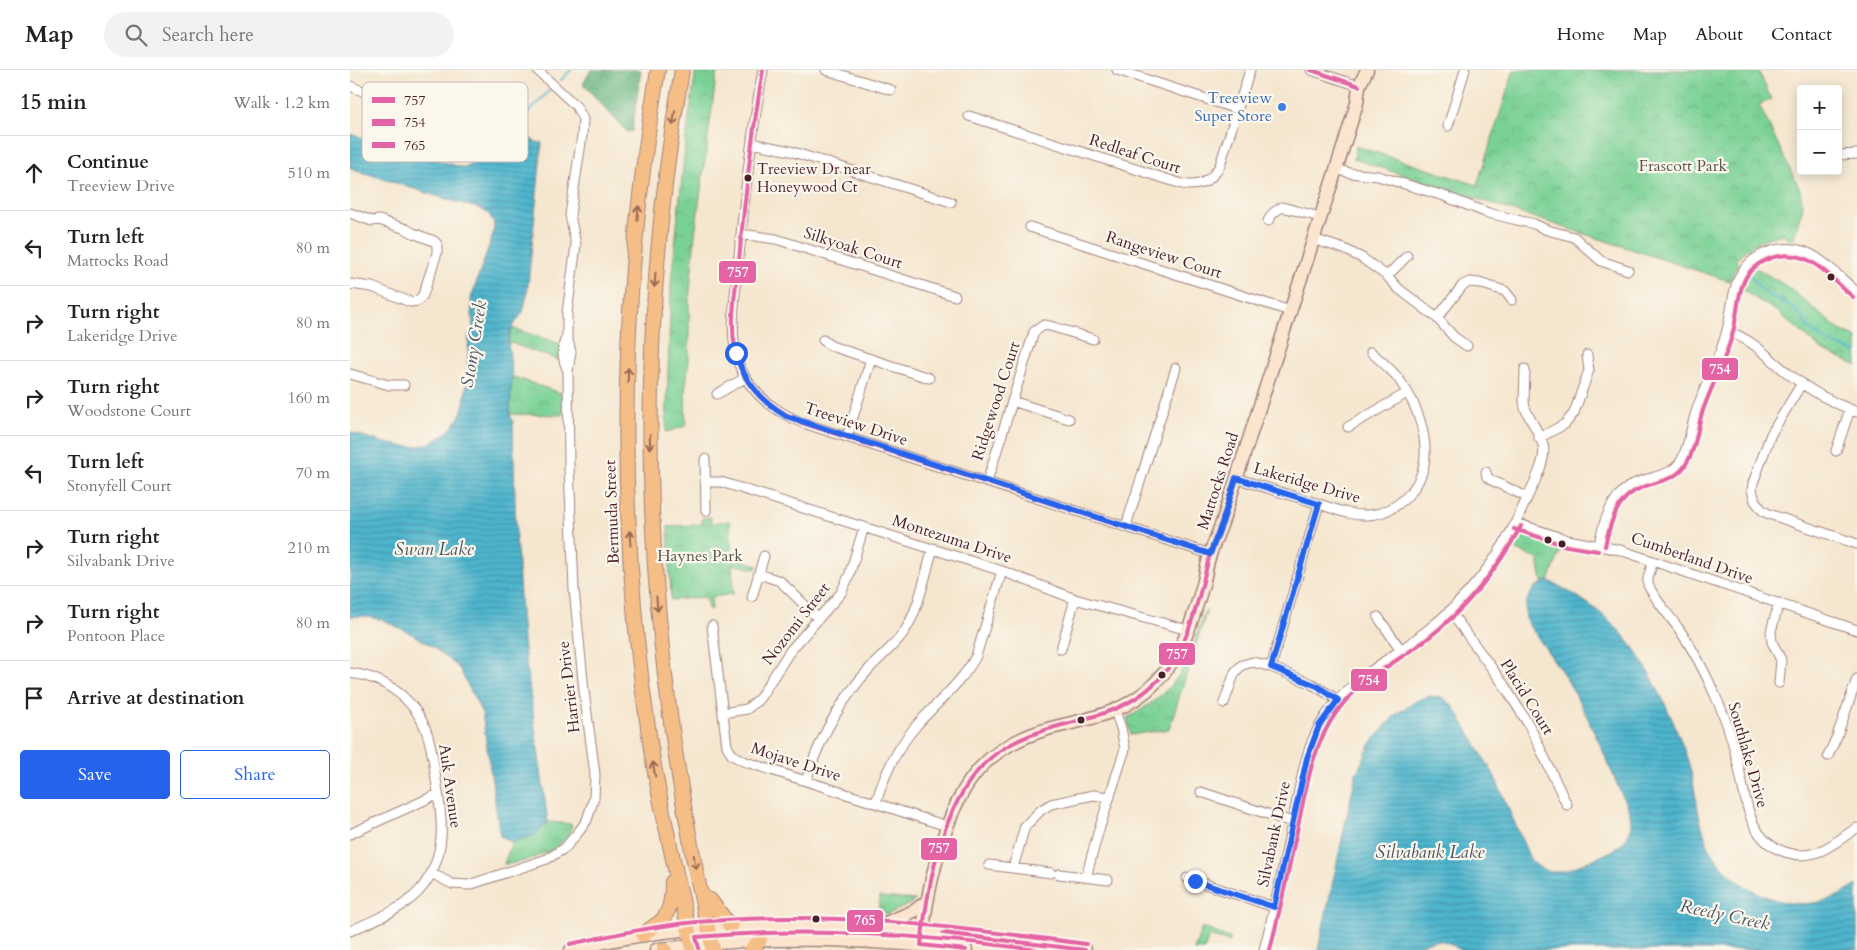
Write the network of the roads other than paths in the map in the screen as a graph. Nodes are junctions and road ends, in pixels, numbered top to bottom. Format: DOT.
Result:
graph roads {
  1 [pos="658,70"];
  2 [pos="682,70"];
  3 [pos="763,70"];
  4 [pos="826,70"];
  5 [pos="1117,70"];
  6 [pos="1250,70"];
  7 [pos="1311,70"];
  8 [pos="1368,70"];
  9 [pos="1465,70"];
  10 [pos="539,72"];
  11 [pos="350,86"];
  12 [pos="1359,86"];
  13 [pos="890,90"];
  14 [pos="362,91"];
  15 [pos="1237,109"];
  16 [pos="969,116"];
  17 [pos="1448,126"];
  18 [pos="752,143"];
  19 [pos="1857,154"];
  20 [pos="1842,155"];
  21 [pos="1336,170"];
  22 [pos="951,202"];
  23 [pos="350,213"];
  24 [pos="1320,218"];
  25 [pos="1268,221"];
  26 [pos="1030,227"];
  27 [pos="741,234"];
  28 [pos="1313,239"];
  29 [pos="1407,256"];
  30 [pos="1628,270"];
  31 [pos="1387,276"];
  32 [pos="350,284"];
  33 [pos="1857,292"];
  34 [pos="955,296"];
  35 [pos="1512,300"];
  36 [pos="1290,312"];
  37 [pos="1437,318"];
  38 [pos="1727,331"];
  39 [pos="1093,339"];
  40 [pos="823,340"];
  41 [pos="1467,346"];
  42 [pos="1371,352"];
  43 [pos="1587,354"];
  44 [pos="871,359"];
  45 [pos="1176,368"];
  46 [pos="1525,369"];
  47 [pos="350,374"];
  48 [pos="745,378"];
  49 [pos="929,378"];
  50 [pos="1802,384"];
  51 [pos="404,385"];
  52 [pos="1407,393"];
  53 [pos="717,394"];
  54 [pos="1012,401"];
  55 [pos="1854,410"];
  56 [pos="1068,419"];
  57 [pos="1348,427"];
  58 [pos="846,437"];
  59 [pos="1539,438"];
  60 [pos="1836,451"];
  61 [pos="705,459"];
  62 [pos="1486,472"];
  63 [pos="1236,478"];
  64 [pos="705,482"];
  65 [pos="987,482"];
  66 [pos="1527,497"];
  67 [pos="1319,504"];
  68 [pos="706,511"];
  69 [pos="1516,523"];
  70 [pos="1126,526"];
  71 [pos="864,527"];
  72 [pos="1857,544"];
  73 [pos="1599,545"];
  74 [pos="933,548"];
  75 [pos="1210,554"];
  76 [pos="764,556"];
  77 [pos="1652,561"];
  78 [pos="1002,571"];
  79 [pos="759,574"];
  80 [pos="752,597"];
  81 [pos="1075,599"];
  82 [pos="1779,604"];
  83 [pos="1450,611"];
  84 [pos="1378,617"];
  85 [pos="818,618"];
  86 [pos="712,626"];
  87 [pos="1188,630"];
  88 [pos="1857,630"];
  89 [pos="1061,649"];
  90 [pos="1401,650"];
  91 [pos="1271,667"];
  92 [pos="350,673"];
  93 [pos="1857,679"];
  94 [pos="1780,682"];
  95 [pos="1338,700"];
  96 [pos="1224,704"];
  97 [pos="1115,711"];
  98 [pos="723,714"];
  99 [pos="1828,756"];
  100 [pos="806,781"];
  101 [pos="1201,792"];
  102 [pos="438,794"];
  103 [pos="1110,797"];
  104 [pos="876,803"];
  105 [pos="1567,805"];
  106 [pos="1292,822"];
  107 [pos="947,826"];
  108 [pos="1857,828"];
  109 [pos="350,834"];
  110 [pos="989,865"];
  111 [pos="1013,868"];
  112 [pos="674,871"];
  113 [pos="431,873"];
  114 [pos="1086,877"];
  115 [pos="1187,878"];
  116 [pos="1108,880"];
  117 [pos="701,896"];
  118 [pos="926,902"];
  119 [pos="1274,907"];
  120 [pos="731,927"];
  121 [pos="877,927"];
  122 [pos="708,929"];
  123 [pos="350,931"];
  124 [pos="688,931"];
  125 [pos="923,931"];
  126 [pos="644,935"];
  127 [pos="755,945"];
  128 [pos="921,945"];
  129 [pos="712,947"];
  130 [pos="904,947"];
  131 [pos="1032,947"];
  132 [pos="692,948"];
  133 [pos="571,950"];
  134 [pos="662,950"];
  135 [pos="966,950"];
  136 [pos="1085,950"];
  137 [pos="1264,950"];
  112 -- 1 [label="main road, Bermuda Street, one-way"];
  2 -- 117 [label="main road, one-way"];
  3 -- 18 [label="street, Treeview Drive"];
  4 -- 13 [label="street"];
  5 -- 15 [label="street"];
  6 -- 15 [label="street, Redleaf Court"];
  7 -- 12 [label="street"];
  8 -- 12 [label="street, Mattocks Road"];
  9 -- 17 [label="street"];
  10 -- 113 [label="street, Harrier Drive"];
  11 -- 14 [label="street"];
  12 -- 21 [label="street, Mattocks Road"];
  15 -- 16 [label="street, Redleaf Court"];
  18 -- 22 [label="street"];
  18 -- 27 [label="street, Treeview Drive"];
  19 -- 20 [label="street"];
  21 -- 24 [label="street, Mattocks Road"];
  21 -- 30 [label="street"];
  23 -- 32 [label="street"];
  24 -- 25 [label="street"];
  24 -- 28 [label="street, Mattocks Road"];
  26 -- 36 [label="street, Rangeview Court"];
  27 -- 34 [label="street, Silkyoak Court"];
  27 -- 48 [label="street, Treeview Drive"];
  28 -- 31 [label="street"];
  28 -- 36 [label="street, Mattocks Road"];
  29 -- 31 [label="street"];
  31 -- 37 [label="street"];
  33 -- 38 [label="street"];
  35 -- 37 [label="street"];
  36 -- 63 [label="street, Mattocks Road"];
  37 -- 41 [label="street"];
  38 -- 50 [label="street"];
  38 -- 73 [label="street"];
  39 -- 54 [label="street, Ridgewood Court"];
  40 -- 44 [label="street"];
  42 -- 52 [label="street, Lakeridge Drive"];
  43 -- 59 [label="street"];
  44 -- 49 [label="street"];
  44 -- 58 [label="street"];
  45 -- 70 [label="street"];
  46 -- 59 [label="street, Silvabank Drive"];
  47 -- 51 [label="street"];
  48 -- 53 [label="street"];
  48 -- 58 [label="street, Treeview Drive"];
  50 -- 55 [label="street"];
  50 -- 72 [label="street"];
  52 -- 57 [label="street"];
  52 -- 67 [label="street, Lakeridge Drive"];
  54 -- 56 [label="street"];
  54 -- 65 [label="street, Ridgewood Court"];
  55 -- 60 [label="street"];
  58 -- 65 [label="street, Treeview Drive"];
  59 -- 66 [label="street, Silvabank Drive"];
  61 -- 64 [label="street"];
  62 -- 66 [label="street"];
  63 -- 67 [label="street, Lakeridge Drive"];
  63 -- 75 [label="street, Mattocks Road"];
  64 -- 68 [label="street"];
  64 -- 71 [label="street, Montezuma Drive"];
  65 -- 70 [label="street, Treeview Drive"];
  66 -- 69 [label="street, Silvabank Drive"];
  67 -- 91 [label="street"];
  69 -- 73 [label="street, Cumberland Drive"];
  69 -- 83 [label="street, Silvabank Drive"];
  70 -- 75 [label="street, Treeview Drive"];
  71 -- 74 [label="street, Montezuma Drive"];
  71 -- 85 [label="street, Nozomi Street"];
  73 -- 77 [label="street, Cumberland Drive"];
  74 -- 78 [label="street, Montezuma Drive"];
  74 -- 100 [label="street"];
  75 -- 87 [label="street, Mattocks Road"];
  76 -- 79 [label="street"];
  77 -- 82 [label="street, Cumberland Drive"];
  77 -- 108 [label="street, Southlake Drive"];
  78 -- 81 [label="street, Montezuma Drive"];
  78 -- 104 [label="street"];
  79 -- 80 [label="street"];
  79 -- 85 [label="street"];
  81 -- 87 [label="street, Montezuma Drive"];
  81 -- 89 [label="street"];
  82 -- 88 [label="street, Cumberland Drive"];
  82 -- 94 [label="street"];
  83 -- 90 [label="street, Silvabank Drive"];
  83 -- 105 [label="street, Placid Court"];
  84 -- 90 [label="street"];
  85 -- 98 [label="street, Nozomi Street"];
  86 -- 98 [label="street, Mojave Drive"];
  87 -- 97 [label="street, Mattocks Road"];
  90 -- 95 [label="street, Silvabank Drive"];
  91 -- 95 [label="street"];
  91 -- 96 [label="street"];
  92 -- 102 [label="street, Auk Avenue"];
  93 -- 99 [label="street"];
  95 -- 106 [label="street, Silvabank Drive"];
  97 -- 103 [label="street"];
  97 -- 107 [label="street, Mattocks Road"];
  98 -- 100 [label="street, Mojave Drive"];
  100 -- 104 [label="street, Mojave Drive"];
  101 -- 106 [label="street"];
  102 -- 109 [label="street"];
  102 -- 113 [label="street, Auk Avenue"];
  103 -- 111 [label="street"];
  103 -- 114 [label="street"];
  104 -- 107 [label="street, Mojave Drive"];
  106 -- 119 [label="street, Silvabank Drive"];
  107 -- 118 [label="street, Mattocks Road"];
  110 -- 111 [label="street"];
  111 -- 114 [label="street"];
  112 -- 124 [label="main road, Bermuda Street"];
  112 -- 126 [label="main road"];
  113 -- 123 [label="street, Auk Avenue"];
  114 -- 116 [label="street"];
  115 -- 119 [label="street"];
  117 -- 120 [label="main road"];
  117 -- 122 [label="main road"];
  118 -- 121 [label="street"];
  118 -- 125 [label="street, Mattocks Road"];
  119 -- 137 [label="street, Silvabank Drive"];
  120 -- 121 [label="street"];
  120 -- 122 [label="street"];
  121 -- 125 [label="street"];
  122 -- 124 [label="street"];
  122 -- 129 [label="main road"];
  124 -- 126 [label="street"];
  124 -- 132 [label="main road, Bermuda Street"];
  125 -- 128 [label="street, Mattocks Road"];
  125 -- 131 [label="street"];
  126 -- 133 [label="street"];
  127 -- 129 [label="street"];
  127 -- 130 [label="street"];
  128 -- 130 [label="street"];
  128 -- 135 [label="street"];
  129 -- 132 [label="street"];
  131 -- 136 [label="street"];
  132 -- 134 [label="street"];
}
